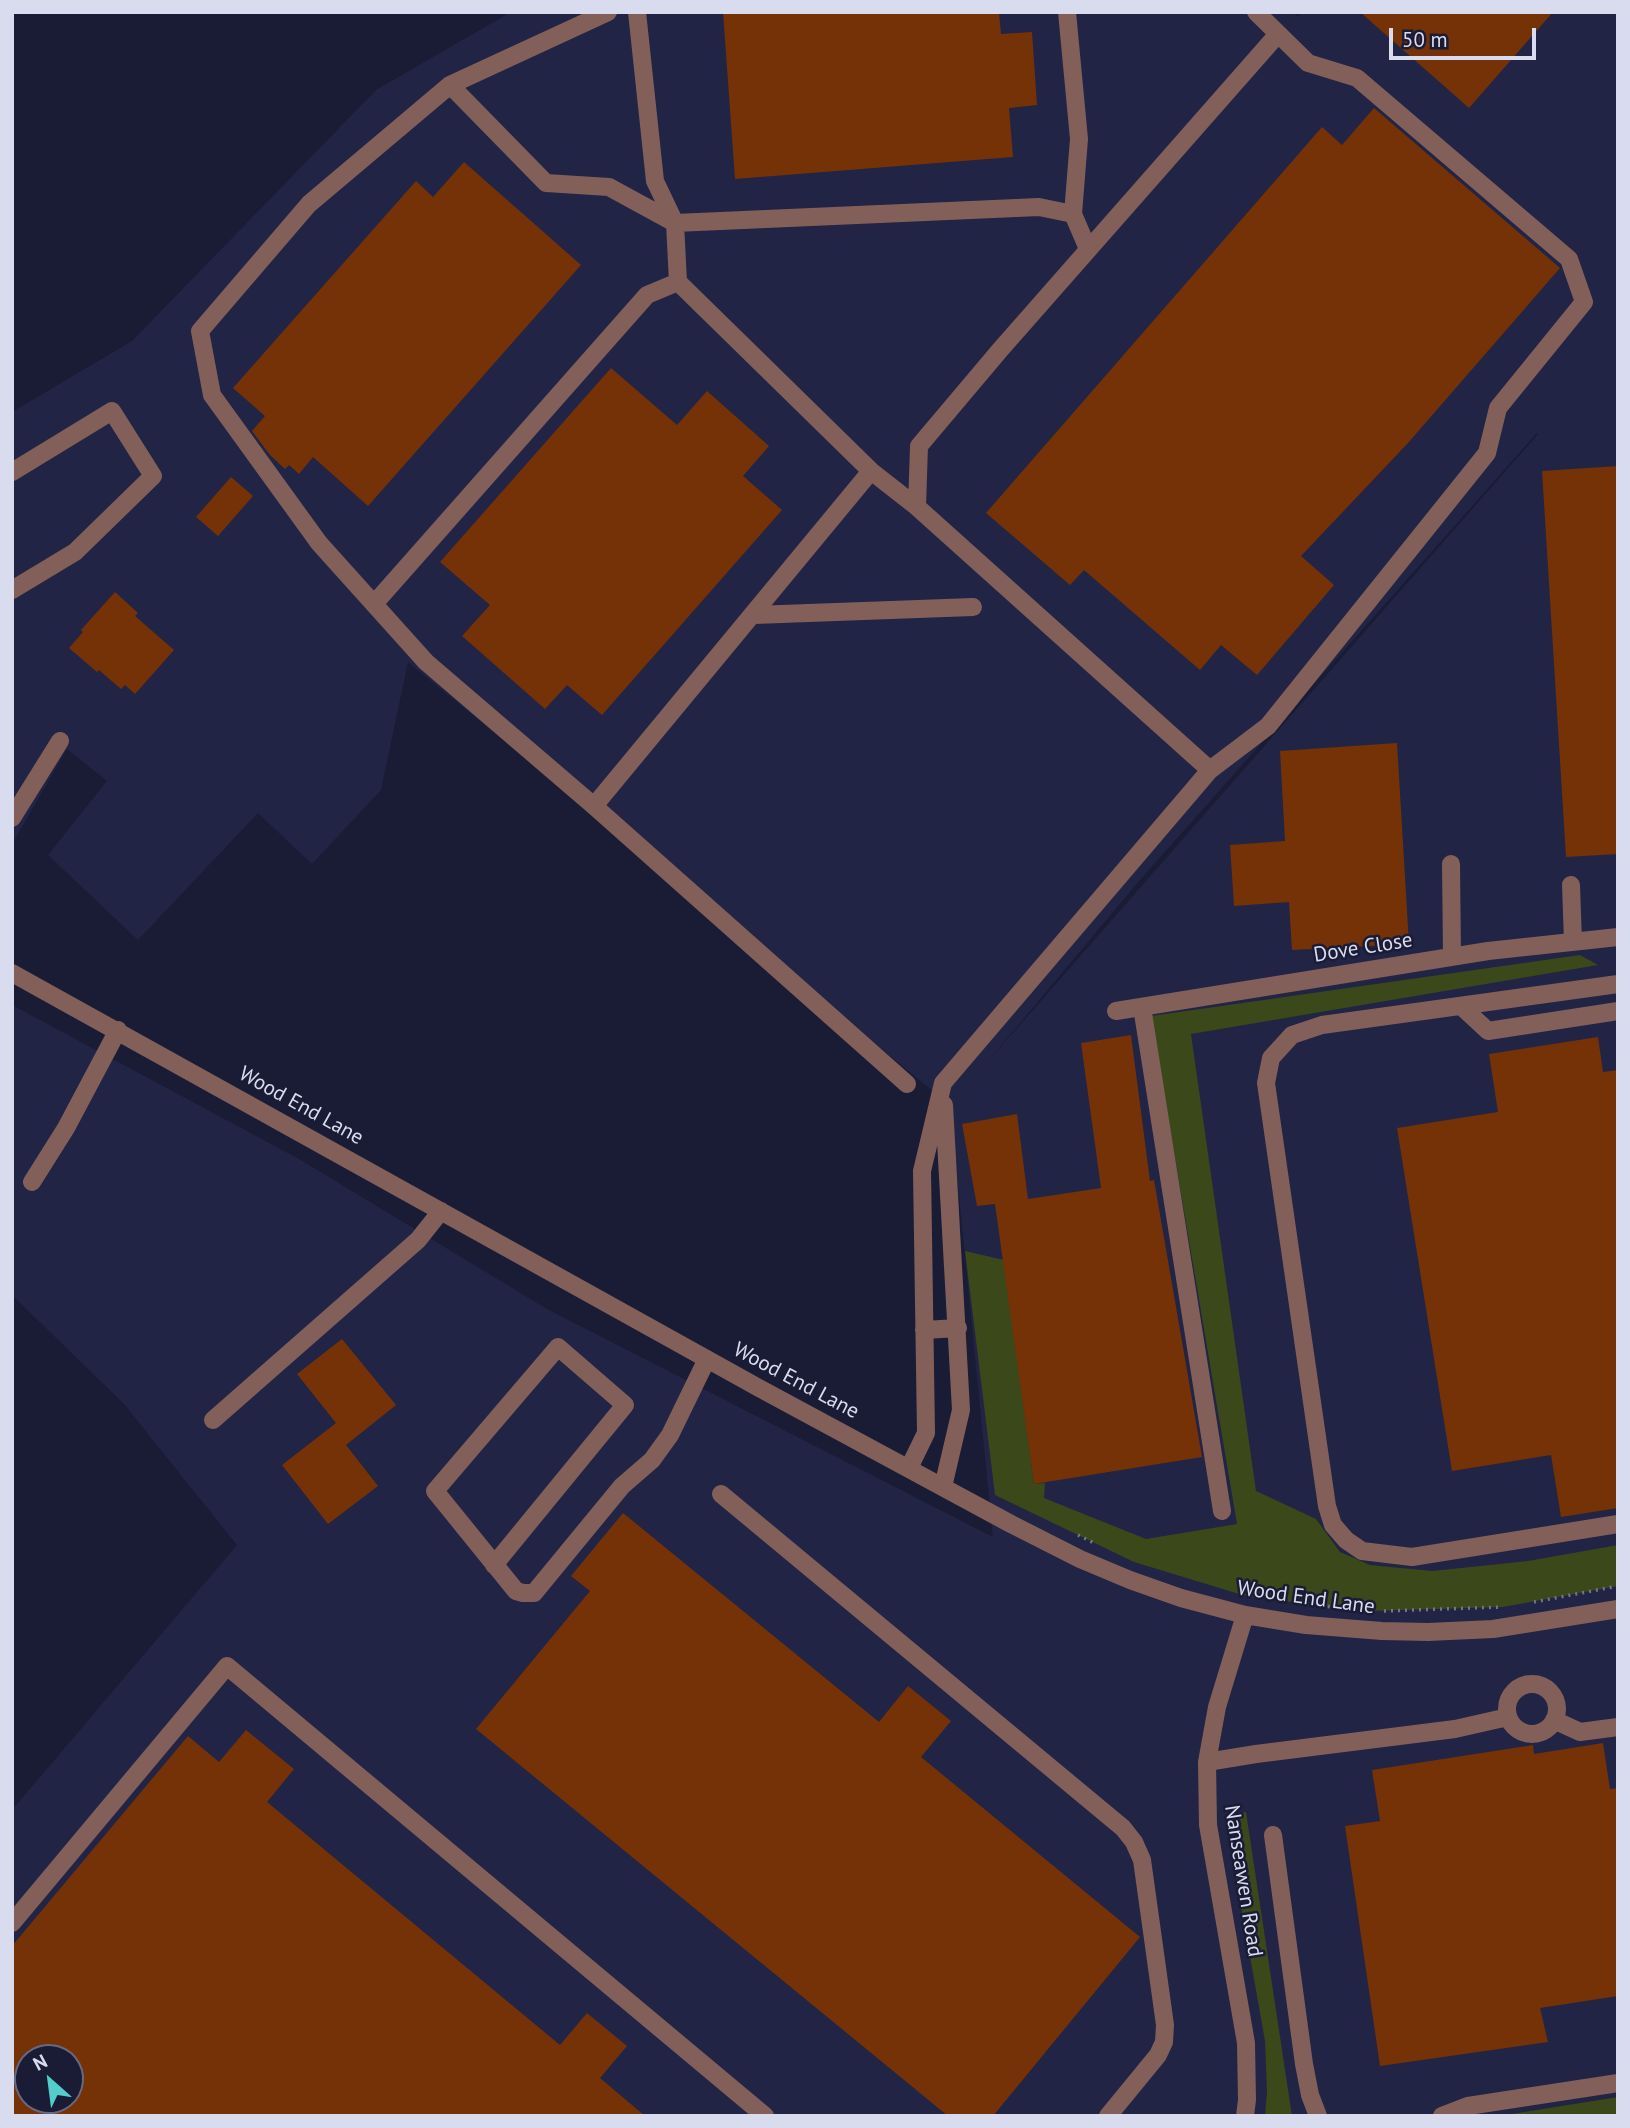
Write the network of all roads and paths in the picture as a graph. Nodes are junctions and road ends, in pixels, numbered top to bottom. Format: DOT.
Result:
graph roads {
  1 [pos="608,12"];
  2 [pos="637,12"];
  3 [pos="1068,12"];
  4 [pos="1256,12"];
  5 [pos="1278,34"];
  6 [pos="450,85"];
  7 [pos="1073,214"];
  8 [pos="675,223"];
  9 [pos="1088,249"];
  10 [pos="677,282"];
  11 [pos="871,471"];
  12 [pos="12,472"];
  13 [pos="917,507"];
  14 [pos="12,590"];
  15 [pos="374,604"];
  16 [pos="973,607"];
  17 [pos="754,615"];
  18 [pos="60,741"];
  19 [pos="1210,770"];
  20 [pos="594,806"];
  21 [pos="12,818"];
  22 [pos="1451,864"];
  23 [pos="1571,885"];
  24 [pos="1618,937"];
  25 [pos="1573,942"];
  26 [pos="1452,956"];
  27 [pos="12,972"];
  28 [pos="1618,985"];
  29 [pos="1461,1006"];
  30 [pos="1142,1007"];
  31 [pos="1116,1011"];
  32 [pos="1618,1011"];
  33 [pos="118,1030"];
  34 [pos="943,1083"];
  35 [pos="906,1084"];
  36 [pos="32,1182"];
  37 [pos="441,1211"];
  38 [pos="958,1328"];
  39 [pos="924,1330"];
  40 [pos="707,1359"];
  41 [pos="213,1420"];
  42 [pos="909,1468"];
  43 [pos="945,1478"];
  44 [pos="721,1494"];
  45 [pos="1222,1511"];
  46 [pos="1618,1524"];
  47 [pos="1071,1531"];
  48 [pos="1096,1544"];
  49 [pos="494,1565"];
  50 [pos="1618,1586"];
  51 [pos="1290,1602"];
  52 [pos="1529,1603"];
  53 [pos="1503,1607"];
  54 [pos="1344,1608"];
  55 [pos="1618,1609"];
  56 [pos="1371,1611"];
  57 [pos="1245,1615"];
  58 [pos="1508,1717"];
  59 [pos="1554,1720"];
  60 [pos="1618,1727"];
  61 [pos="1207,1762"];
  62 [pos="1273,1835"];
  63 [pos="12,1923"];
  64 [pos="1618,2083"];
  65 [pos="765,2116"];
  66 [pos="1108,2116"];
  67 [pos="1245,2116"];
  68 [pos="1318,2116"];
  69 [pos="1442,2116"];
  1 -- 6 [label="street"];
  2 -- 8 [label="street"];
  3 -- 7 [label="street"];
  4 -- 5 [label="street"];
  5 -- 9 [label="street"];
  5 -- 19 [label="street"];
  6 -- 8 [label="street"];
  6 -- 15 [label="street"];
  7 -- 8 [label="street"];
  7 -- 9 [label="street"];
  8 -- 10 [label="street"];
  9 -- 13 [label="street"];
  10 -- 11 [label="street"];
  10 -- 15 [label="street"];
  11 -- 13 [label="street"];
  11 -- 17 [label="street"];
  12 -- 14 [label="street"];
  13 -- 19 [label="street"];
  15 -- 20 [label="street"];
  16 -- 17 [label="street"];
  17 -- 20 [label="street"];
  18 -- 21 [label="street"];
  19 -- 34 [label="street"];
  20 -- 35 [label="street"];
  22 -- 26 [label="street"];
  23 -- 25 [label="street"];
  24 -- 25 [label="street, Dove Close"];
  25 -- 26 [label="street, Dove Close"];
  26 -- 30 [label="street, Dove Close"];
  27 -- 33 [label="street, Wood End Lane"];
  28 -- 29 [label="street"];
  29 -- 32 [label="street"];
  29 -- 46 [label="street"];
  30 -- 31 [label="street, Dove Close"];
  30 -- 45 [label="street"];
  33 -- 36 [label="street"];
  33 -- 37 [label="street, Wood End Lane"];
  34 -- 38 [label="street"];
  34 -- 39 [label="street"];
  37 -- 40 [label="street, Wood End Lane"];
  37 -- 41 [label="street"];
  38 -- 39 [label="street"];
  38 -- 43 [label="street"];
  39 -- 42 [label="street"];
  40 -- 42 [label="street, Wood End Lane"];
  40 -- 49 [label="street"];
  42 -- 43 [label="street, Wood End Lane"];
  43 -- 57 [label="street, Wood End Lane"];
  44 -- 66 [label="street"];
  47 -- 48 [label="path"];
  49 -- 49 [label="street"];
  50 -- 52 [label="path"];
  51 -- 54 [label="path"];
  53 -- 56 [label="path"];
  55 -- 57 [label="street, Wood End Lane"];
  57 -- 61 [label="street, Nanseawen Road"];
  58 -- 59 [label="street"];
  58 -- 59 [label="street"];
  58 -- 61 [label="street"];
  59 -- 60 [label="street"];
  61 -- 67 [label="street, Nanseawen Road"];
  62 -- 68 [label="street"];
  63 -- 65 [label="street"];
  64 -- 69 [label="street"];
}
